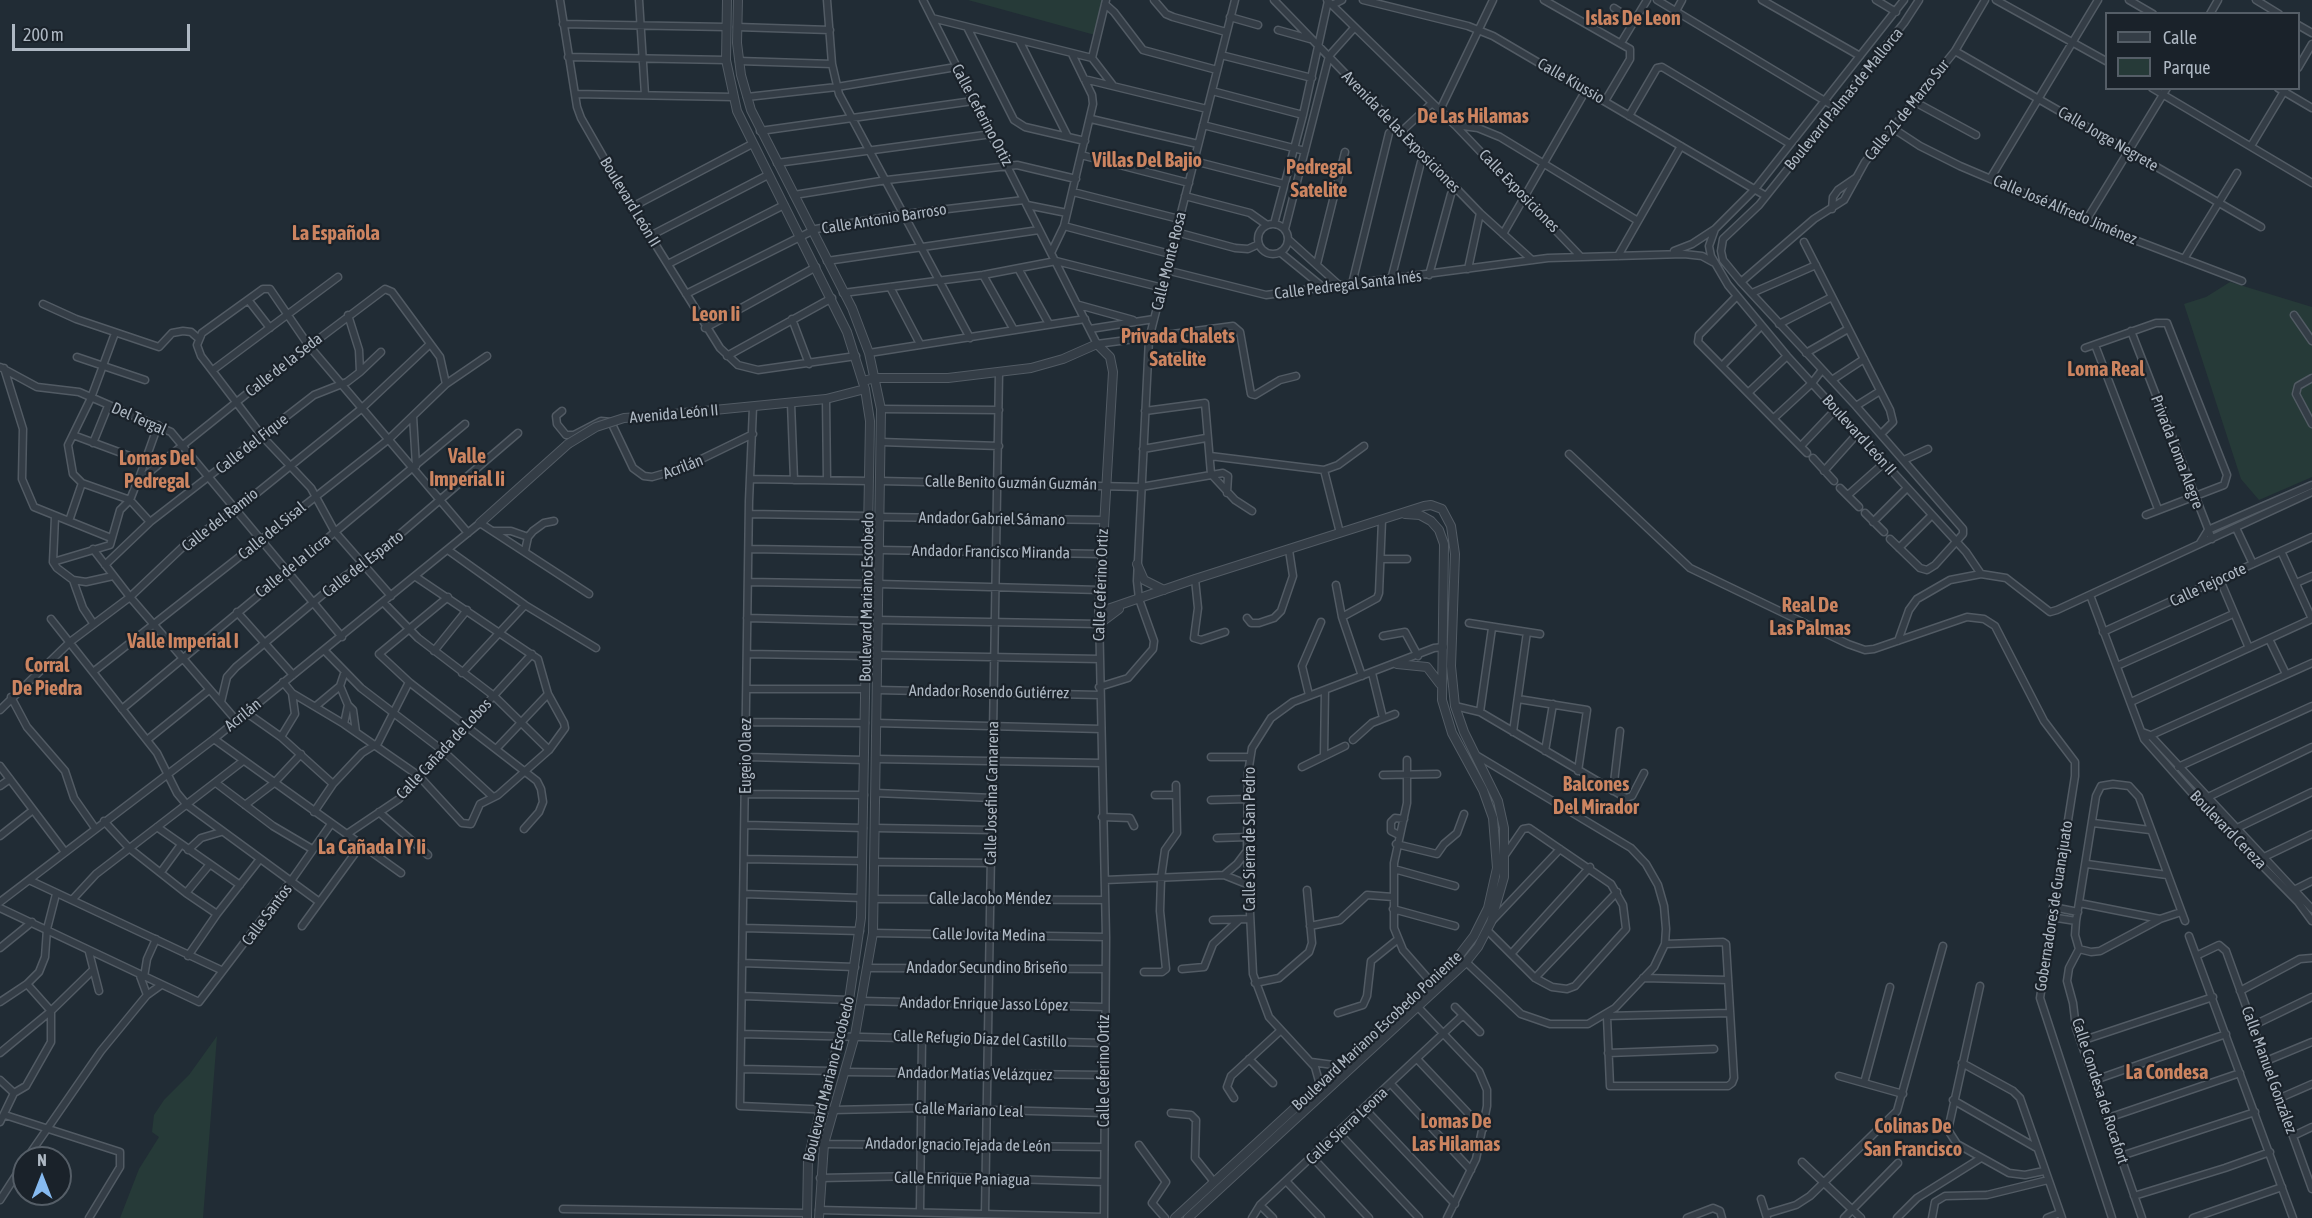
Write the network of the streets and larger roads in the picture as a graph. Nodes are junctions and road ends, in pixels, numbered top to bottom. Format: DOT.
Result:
graph roads {
  1 [pos="560,0"];
  2 [pos="639,0"];
  3 [pos="727,0"];
  4 [pos="738,0"];
  5 [pos="827,0"];
  6 [pos="923,0"];
  7 [pos="1154,0"];
  8 [pos="1235,0"];
  9 [pos="1274,0"];
  10 [pos="1342,0"];
  11 [pos="1363,0"];
  12 [pos="1493,0"];
  13 [pos="1544,0"];
  14 [pos="1647,0"];
  15 [pos="1657,0"];
  16 [pos="1682,0"];
  17 [pos="1762,0"];
  18 [pos="1876,0"];
  19 [pos="1904,0"];
  20 [pos="1919,0"];
  21 [pos="1985,0"];
  22 [pos="1996,0"];
  23 [pos="2098,0"];
  24 [pos="2129,0"];
  25 [pos="2256,0"];
  26 [pos="1329,1"];
  27 [pos="1105,2"];
  28 [pos="1614,9"];
  29 [pos="1676,11"];
  30 [pos="1896,12"];
  31 [pos="2149,12"];
  32 [pos="2276,12"];
  33 [pos="1230,17"];
  34 [pos="932,18"];
  35 [pos="1634,21"];
  36 [pos="563,24"];
  37 [pos="640,24"];
  38 [pos="1258,25"];
  39 [pos="726,27"];
  40 [pos="737,27"];
  41 [pos="1354,28"];
  42 [pos="968,29"];
  43 [pos="830,30"];
  44 [pos="1278,30"];
  45 [pos="1480,30"];
  46 [pos="1226,32"];
  47 [pos="1312,39"];
  48 [pos="2073,41"];
  49 [pos="1020,42"];
  50 [pos="1621,43"];
  51 [pos="2312,45"];
  52 [pos="1319,46"];
  53 [pos="1955,51"];
  54 [pos="1072,54"];
  55 [pos="1221,55"];
  56 [pos="1329,56"];
  57 [pos="1860,56"];
  58 [pos="568,57"];
  59 [pos="642,58"];
  60 [pos="1092,58"];
  61 [pos="726,60"];
  62 [pos="2105,60"];
  63 [pos="739,62"];
  64 [pos="832,64"];
  65 [pos="2300,65"];
  66 [pos="956,67"];
  67 [pos="1218,70"];
  68 [pos="1084,78"];
  69 [pos="1312,78"];
  70 [pos="1112,84"];
  71 [pos="837,87"];
  72 [pos="1586,90"];
  73 [pos="2155,90"];
  74 [pos="2166,90"];
  75 [pos="2283,90"];
  76 [pos="1212,91"];
  77 [pos="575,94"];
  78 [pos="645,95"];
  79 [pos="2163,95"];
  80 [pos="734,97"];
  81 [pos="747,97"];
  82 [pos="1825,99"];
  83 [pos="2040,99"];
  84 [pos="973,101"];
  85 [pos="1605,101"];
  86 [pos="1915,102"];
  87 [pos="1432,103"];
  88 [pos="1835,107"];
  89 [pos="2312,108"];
  90 [pos="1207,109"];
  91 [pos="1440,110"];
  92 [pos="1303,115"];
  93 [pos="1629,116"];
  94 [pos="853,119"];
  95 [pos="1091,119"];
  96 [pos="1203,125"];
  97 [pos="1455,125"];
  98 [pos="1894,129"];
  99 [pos="760,131"];
  100 [pos="1401,132"];
  101 [pos="1389,133"];
  102 [pos="992,134"];
  103 [pos="1976,135"];
  104 [pos="1068,137"];
  105 [pos="1085,141"];
  106 [pos="752,144"];
  107 [pos="1198,144"];
  108 [pos="1790,144"];
  109 [pos="1681,146"];
  110 [pos="2251,146"];
  111 [pos="871,149"];
  112 [pos="1294,149"];
  113 [pos="1305,151"];
  114 [pos="2129,151"];
  115 [pos="1345,153"];
  116 [pos="1081,155"];
  117 [pos="1194,161"];
  118 [pos="1421,162"];
  119 [pos="777,163"];
  120 [pos="1008,165"];
  121 [pos="1544,165"];
  122 [pos="2237,172"];
  123 [pos="768,175"];
  124 [pos="1857,177"];
  125 [pos="1076,179"];
  126 [pos="1990,179"];
  127 [pos="887,180"];
  128 [pos="1189,183"];
  129 [pos="1844,183"];
  130 [pos="2312,183"];
  131 [pos="1284,184"];
  132 [pos="1755,189"];
  133 [pos="1850,189"];
  134 [pos="1073,192"];
  135 [pos="1451,194"];
  136 [pos="794,195"];
  137 [pos="1185,196"];
  138 [pos="1766,196"];
  139 [pos="1526,198"];
  140 [pos="1026,202"];
  141 [pos="2217,202"];
  142 [pos="784,205"];
  143 [pos="632,207"];
  144 [pos="1832,209"];
  145 [pos="1067,213"];
  146 [pos="1480,213"];
  147 [pos="905,214"];
  148 [pos="1179,219"];
  149 [pos="2087,219"];
  150 [pos="1638,221"];
  151 [pos="1270,225"];
  152 [pos="1064,226"];
  153 [pos="2261,227"];
  154 [pos="1285,229"];
  155 [pos="1715,229"];
  156 [pos="1039,230"];
  157 [pos="812,231"];
  158 [pos="1176,232"];
  159 [pos="1503,234"];
  160 [pos="650,236"];
  161 [pos="800,236"];
  162 [pos="1289,240"];
  163 [pos="1804,242"];
  164 [pos="1259,244"];
  165 [pos="921,248"];
  166 [pos="1051,253"];
  167 [pos="1281,253"];
  168 [pos="1170,254"];
  169 [pos="1664,254"];
  170 [pos="1581,256"];
  171 [pos="1618,256"];
  172 [pos="2184,259"];
  173 [pos="1532,260"];
  174 [pos="827,261"];
  175 [pos="1056,261"];
  176 [pos="1713,262"];
  177 [pos="668,264"];
  178 [pos="1317,264"];
  179 [pos="1816,265"];
  180 [pos="816,267"];
  181 [pos="1468,269"];
  182 [pos="1019,270"];
  183 [pos="1166,270"];
  184 [pos="983,275"];
  185 [pos="1429,275"];
  186 [pos="338,277"];
  187 [pos="1391,280"];
  188 [pos="939,281"];
  189 [pos="2242,281"];
  190 [pos="1741,282"];
  191 [pos="1352,284"];
  192 [pos="890,286"];
  193 [pos="1340,286"];
  194 [pos="1163,288"];
  195 [pos="1324,288"];
  196 [pos="843,292"];
  197 [pos="1752,293"];
  198 [pos="686,294"];
  199 [pos="1737,296"];
  200 [pos="1832,297"];
  201 [pos="832,298"];
  202 [pos="249,301"];
  203 [pos="43,304"];
  204 [pos="1079,305"];
  205 [pos="287,315"];
  206 [pos="348,315"];
  207 [pos="2294,315"];
  208 [pos="792,319"];
  209 [pos="1085,319"];
  210 [pos="1154,319"];
  211 [pos="1136,321"];
  212 [pos="1049,324"];
  213 [pos="1779,324"];
  214 [pos="1761,326"];
  215 [pos="270,328"];
  216 [pos="705,328"];
  217 [pos="1090,329"];
  218 [pos="1848,329"];
  219 [pos="1014,330"];
  220 [pos="2131,331"];
  221 [pos="115,333"];
  222 [pos="198,338"];
  223 [pos="970,338"];
  224 [pos="1149,339"];
  225 [pos="2312,341"];
  226 [pos="430,344"];
  227 [pos="920,344"];
  228 [pos="1097,344"];
  229 [pos="2095,345"];
  230 [pos="309,346"];
  231 [pos="2085,348"];
  232 [pos="381,352"];
  233 [pos="869,353"];
  234 [pos="1806,353"];
  235 [pos="1196,355"];
  236 [pos="487,356"];
  237 [pos="727,356"];
  238 [pos="856,356"];
  239 [pos="1787,356"];
  240 [pos="77,357"];
  241 [pos="1148,359"];
  242 [pos="1864,359"];
  243 [pos="809,364"];
  244 [pos="103,366"];
  245 [pos="1722,366"];
  246 [pos="2,367"];
  247 [pos="213,370"];
  248 [pos="1822,370"];
  249 [pos="360,372"];
  250 [pos="999,372"];
  251 [pos="1296,376"];
  252 [pos="875,378"];
  253 [pos="2312,378"];
  254 [pos="145,380"];
  255 [pos="1832,380"];
  256 [pos="1812,383"];
  257 [pos="446,384"];
  258 [pos="342,385"];
  259 [pos="864,385"];
  260 [pos="1880,391"];
  261 [pos="1749,392"];
  262 [pos="91,398"];
  263 [pos="826,399"];
  264 [pos="237,402"];
  265 [pos="790,403"];
  266 [pos="108,406"];
  267 [pos="1856,406"];
  268 [pos="753,407"];
  269 [pos="881,408"];
  270 [pos="361,409"];
  271 [pos="1836,409"];
  272 [pos="999,410"];
  273 [pos="562,411"];
  274 [pos="1144,411"];
  275 [pos="413,415"];
  276 [pos="1774,418"];
  277 [pos="465,423"];
  278 [pos="2312,424"];
  279 [pos="158,425"];
  280 [pos="518,433"];
  281 [pos="1858,433"];
  282 [pos="753,434"];
  283 [pos="1881,434"];
  284 [pos="73,435"];
  285 [pos="262,436"];
  286 [pos="1206,438"];
  287 [pos="389,439"];
  288 [pos="881,442"];
  289 [pos="93,443"];
  290 [pos="414,444"];
  291 [pos="184,445"];
  292 [pos="999,446"];
  293 [pos="1364,446"];
  294 [pos="1800,446"];
  295 [pos="1143,449"];
  296 [pos="1928,449"];
  297 [pos="1569,454"];
  298 [pos="1210,456"];
  299 [pos="406,459"];
  300 [pos="1904,460"];
  301 [pos="143,461"];
  302 [pos="1884,463"];
  303 [pos="288,465"];
  304 [pos="415,467"];
  305 [pos="1324,470"];
  306 [pos="1824,471"];
  307 [pos="1211,474"];
  308 [pos="209,478"];
  309 [pos="750,479"];
  310 [pos="794,480"];
  311 [pos="827,480"];
  312 [pos="869,481"];
  313 [pos="881,481"];
  314 [pos="1834,481"];
  315 [pos="137,482"];
  316 [pos="82,483"];
  317 [pos="999,483"];
  318 [pos="1105,485"];
  319 [pos="2312,485"];
  320 [pos="1141,487"];
  321 [pos="1840,488"];
  322 [pos="1907,488"];
  323 [pos="2312,492"];
  324 [pos="1227,493"];
  325 [pos="315,495"];
  326 [pos="1848,495"];
  327 [pos="2194,495"];
  328 [pos="130,500"];
  329 [pos="441,501"];
  330 [pos="1859,507"];
  331 [pos="237,509"];
  332 [pos="2158,509"];
  333 [pos="1252,511"];
  334 [pos="1865,513"];
  335 [pos="749,514"];
  336 [pos="1400,514"];
  337 [pos="1445,514"];
  338 [pos="1932,515"];
  339 [pos="2146,515"];
  340 [pos="868,516"];
  341 [pos="55,518"];
  342 [pos="880,518"];
  343 [pos="998,519"];
  344 [pos="1103,520"];
  345 [pos="1383,520"];
  346 [pos="69,521"];
  347 [pos="554,521"];
  348 [pos="1431,521"];
  349 [pos="150,522"];
  350 [pos="1874,522"];
  351 [pos="480,523"];
  352 [pos="2236,528"];
  353 [pos="2208,530"];
  354 [pos="494,531"];
  355 [pos="335,532"];
  356 [pos="1884,532"];
  357 [pos="468,533"];
  358 [pos="1340,533"];
  359 [pos="528,537"];
  360 [pos="2312,537"];
  361 [pos="1890,539"];
  362 [pos="2212,539"];
  363 [pos="262,540"];
  364 [pos="111,541"];
  365 [pos="1956,541"];
  366 [pos="2200,543"];
  367 [pos="1899,548"];
  368 [pos="93,549"];
  369 [pos="750,549"];
  370 [pos="448,550"];
  371 [pos="880,550"];
  372 [pos="1289,550"];
  373 [pos="525,551"];
  374 [pos="867,551"];
  375 [pos="2281,551"];
  376 [pos="997,552"];
  377 [pos="1101,554"];
  378 [pos="1381,559"];
  379 [pos="1407,559"];
  380 [pos="53,562"];
  381 [pos="364,564"];
  382 [pos="1137,564"];
  383 [pos="2253,564"];
  384 [pos="105,565"];
  385 [pos="289,570"];
  386 [pos="1981,574"];
  387 [pos="113,576"];
  388 [pos="2312,576"];
  389 [pos="416,577"];
  390 [pos="1196,579"];
  391 [pos="73,580"];
  392 [pos="2220,580"];
  393 [pos="748,582"];
  394 [pos="866,584"];
  395 [pos="879,584"];
  396 [pos="2296,584"];
  397 [pos="996,585"];
  398 [pos="1336,585"];
  399 [pos="1100,590"];
  400 [pos="1165,590"];
  401 [pos="866,593"];
  402 [pos="589,594"];
  403 [pos="879,594"];
  404 [pos="2090,595"];
  405 [pos="391,596"];
  406 [pos="130,597"];
  407 [pos="448,597"];
  408 [pos="1139,599"];
  409 [pos="383,602"];
  410 [pos="313,603"];
  411 [pos="525,605"];
  412 [pos="1124,606"];
  413 [pos="467,610"];
  414 [pos="237,612"];
  415 [pos="1099,612"];
  416 [pos="2233,614"];
  417 [pos="1342,617"];
  418 [pos="747,618"];
  419 [pos="1247,618"];
  420 [pos="51,619"];
  421 [pos="2312,619"];
  422 [pos="879,620"];
  423 [pos="866,621"];
  424 [pos="995,621"];
  425 [pos="1321,622"];
  426 [pos="93,623"];
  427 [pos="1469,623"];
  428 [pos="1099,624"];
  429 [pos="155,625"];
  430 [pos="1492,628"];
  431 [pos="408,629"];
  432 [pos="1225,632"];
  433 [pos="2103,632"];
  434 [pos="501,633"];
  435 [pos="1527,633"];
  436 [pos="1540,634"];
  437 [pos="1383,636"];
  438 [pos="342,637"];
  439 [pos="2269,639"];
  440 [pos="1898,641"];
  441 [pos="70,642"];
  442 [pos="267,643"];
  443 [pos="1441,647"];
  444 [pos="1452,647"];
  445 [pos="596,648"];
  446 [pos="2249,648"];
  447 [pos="324,650"];
  448 [pos="434,651"];
  449 [pos="532,654"];
  450 [pos="747,654"];
  451 [pos="878,655"];
  452 [pos="866,656"];
  453 [pos="1418,656"];
  454 [pos="184,658"];
  455 [pos="996,658"];
  456 [pos="1100,659"];
  457 [pos="2312,663"];
  458 [pos="1397,664"];
  459 [pos="2116,666"];
  460 [pos="93,672"];
  461 [pos="462,673"];
  462 [pos="1372,673"];
  463 [pos="344,674"];
  464 [pos="2286,674"];
  465 [pos="293,675"];
  466 [pos="1362,676"];
  467 [pos="283,682"];
  468 [pos="409,682"];
  469 [pos="340,686"];
  470 [pos="1099,687"];
  471 [pos="1441,687"];
  472 [pos="747,689"];
  473 [pos="865,689"];
  474 [pos="209,690"];
  475 [pos="878,690"];
  476 [pos="1325,690"];
  477 [pos="995,692"];
  478 [pos="292,693"];
  479 [pos="548,694"];
  480 [pos="1100,695"];
  481 [pos="1309,695"];
  482 [pos="494,696"];
  483 [pos="11,697"];
  484 [pos="1518,699"];
  485 [pos="221,702"];
  486 [pos="2131,702"];
  487 [pos="1553,704"];
  488 [pos="348,705"];
  489 [pos="316,706"];
  490 [pos="1455,706"];
  491 [pos="2312,706"];
  492 [pos="122,709"];
  493 [pos="0,710"];
  494 [pos="1480,712"];
  495 [pos="246,713"];
  496 [pos="394,714"];
  497 [pos="1395,714"];
  498 [pos="1383,717"];
  499 [pos="236,720"];
  500 [pos="522,722"];
  501 [pos="746,722"];
  502 [pos="865,723"];
  503 [pos="877,723"];
  504 [pos="344,724"];
  505 [pos="467,726"];
  506 [pos="994,726"];
  507 [pos="1101,729"];
  508 [pos="1620,731"];
  509 [pos="356,732"];
  510 [pos="1512,732"];
  511 [pos="2146,735"];
  512 [pos="281,737"];
  513 [pos="214,739"];
  514 [pos="147,740"];
  515 [pos="1353,740"];
  516 [pos="376,745"];
  517 [pos="1346,746"];
  518 [pos="2312,747"];
  519 [pos="496,749"];
  520 [pos="442,750"];
  521 [pos="549,750"];
  522 [pos="1545,751"];
  523 [pos="301,754"];
  524 [pos="1324,755"];
  525 [pos="1476,755"];
  526 [pos="747,757"];
  527 [pos="1210,757"];
  528 [pos="1250,757"];
  529 [pos="864,759"];
  530 [pos="876,759"];
  531 [pos="1407,760"];
  532 [pos="243,762"];
  533 [pos="993,762"];
  534 [pos="1102,763"];
  535 [pos="0,766"];
  536 [pos="1302,767"];
  537 [pos="2178,767"];
  538 [pos="1578,771"];
  539 [pos="168,773"];
  540 [pos="524,773"];
  541 [pos="1644,773"];
  542 [pos="1437,774"];
  543 [pos="1383,775"];
  544 [pos="1408,775"];
  545 [pos="419,776"];
  546 [pos="10,778"];
  547 [pos="216,783"];
  548 [pos="274,783"];
  549 [pos="333,784"];
  550 [pos="1176,785"];
  551 [pos="0,786"];
  552 [pos="1613,791"];
  553 [pos="2312,792"];
  554 [pos="876,793"];
  555 [pos="746,794"];
  556 [pos="864,795"];
  557 [pos="1155,795"];
  558 [pos="1176,795"];
  559 [pos="493,797"];
  560 [pos="993,798"];
  561 [pos="2207,798"];
  562 [pos="1248,799"];
  563 [pos="1211,800"];
  564 [pos="2199,801"];
  565 [pos="187,805"];
  566 [pos="245,805"];
  567 [pos="33,810"];
  568 [pos="379,812"];
  569 [pos="314,813"];
  570 [pos="1464,814"];
  571 [pos="1102,817"];
  572 [pos="1404,819"];
  573 [pos="104,820"];
  574 [pos="2093,823"];
  575 [pos="331,824"];
  576 [pos="746,825"];
  577 [pos="1134,826"];
  578 [pos="157,827"];
  579 [pos="95,828"];
  580 [pos="863,828"];
  581 [pos="875,828"];
  582 [pos="2237,828"];
  583 [pos="524,829"];
  584 [pos="992,830"];
  585 [pos="2150,830"];
  586 [pos="221,832"];
  587 [pos="347,834"];
  588 [pos="2312,834"];
  589 [pos="0,836"];
  590 [pos="1399,836"];
  591 [pos="1248,837"];
  592 [pos="1217,838"];
  593 [pos="1396,844"];
  594 [pos="361,845"];
  595 [pos="180,846"];
  596 [pos="129,848"];
  597 [pos="312,849"];
  598 [pos="1560,849"];
  599 [pos="188,850"];
  600 [pos="1247,851"];
  601 [pos="65,852"];
  602 [pos="428,855"];
  603 [pos="1505,855"];
  604 [pos="2264,857"];
  605 [pos="261,859"];
  606 [pos="745,859"];
  607 [pos="2256,860"];
  608 [pos="862,861"];
  609 [pos="875,862"];
  610 [pos="991,863"];
  611 [pos="210,864"];
  612 [pos="2087,864"];
  613 [pos="1590,867"];
  614 [pos="1394,869"];
  615 [pos="161,872"];
  616 [pos="401,873"];
  617 [pos="1224,875"];
  618 [pos="2167,875"];
  619 [pos="1161,878"];
  620 [pos="29,880"];
  621 [pos="1105,880"];
  622 [pos="291,881"];
  623 [pos="2312,881"];
  624 [pos="240,885"];
  625 [pos="1249,885"];
  626 [pos="1455,886"];
  627 [pos="1307,890"];
  628 [pos="2292,891"];
  629 [pos="1617,892"];
  630 [pos="186,893"];
  631 [pos="56,894"];
  632 [pos="744,894"];
  633 [pos="1393,897"];
  634 [pos="861,898"];
  635 [pos="990,898"];
  636 [pos="874,899"];
  637 [pos="72,900"];
  638 [pos="1105,900"];
  639 [pos="318,901"];
  640 [pos="0,902"];
  641 [pos="2079,903"];
  642 [pos="2053,907"];
  643 [pos="0,908"];
  644 [pos="1393,909"];
  645 [pos="2312,909"];
  646 [pos="2078,912"];
  647 [pos="2181,912"];
  648 [pos="217,914"];
  649 [pos="2051,917"];
  650 [pos="1250,919"];
  651 [pos="1213,920"];
  652 [pos="1239,920"];
  653 [pos="2160,920"];
  654 [pos="2076,921"];
  655 [pos="2185,921"];
  656 [pos="2312,921"];
  657 [pos="32,922"];
  658 [pos="1491,922"];
  659 [pos="302,926"];
  660 [pos="1310,926"];
  661 [pos="1455,926"];
  662 [pos="743,928"];
  663 [pos="47,929"];
  664 [pos="1487,930"];
  665 [pos="860,931"];
  666 [pos="873,933"];
  667 [pos="990,935"];
  668 [pos="2189,936"];
  669 [pos="1106,937"];
  670 [pos="156,939"];
  671 [pos="1397,940"];
  672 [pos="1665,944"];
  673 [pos="1943,946"];
  674 [pos="0,948"];
  675 [pos="2079,949"];
  676 [pos="89,952"];
  677 [pos="1511,954"];
  678 [pos="2198,955"];
  679 [pos="188,956"];
  680 [pos="2312,958"];
  681 [pos="1466,962"];
  682 [pos="742,963"];
  683 [pos="855,967"];
  684 [pos="869,968"];
  685 [pos="990,969"];
  686 [pos="1105,969"];
  687 [pos="1182,969"];
  688 [pos="93,970"];
  689 [pos="221,970"];
  690 [pos="1144,972"];
  691 [pos="142,977"];
  692 [pos="1535,978"];
  693 [pos="1643,978"];
  694 [pos="1728,980"];
  695 [pos="1431,982"];
  696 [pos="1255,983"];
  697 [pos="27,984"];
  698 [pos="161,985"];
  699 [pos="1980,986"];
  700 [pos="1890,987"];
  701 [pos="99,991"];
  702 [pos="2240,991"];
  703 [pos="147,995"];
  704 [pos="742,996"];
  705 [pos="2213,996"];
  706 [pos="2312,997"];
  707 [pos="849,1000"];
  708 [pos="863,1001"];
  709 [pos="0,1002"];
  710 [pos="989,1003"];
  711 [pos="1414,1004"];
  712 [pos="1455,1006"];
  713 [pos="1104,1007"];
  714 [pos="51,1011"];
  715 [pos="1338,1013"];
  716 [pos="1729,1013"];
  717 [pos="1463,1015"];
  718 [pos="1606,1017"];
  719 [pos="2252,1026"];
  720 [pos="1280,1031"];
  721 [pos="1480,1032"];
  722 [pos="741,1034"];
  723 [pos="1444,1034"];
  724 [pos="2226,1034"];
  725 [pos="842,1035"];
  726 [pos="855,1035"];
  727 [pos="922,1037"];
  728 [pos="989,1039"];
  729 [pos="2081,1041"];
  730 [pos="2312,1042"];
  731 [pos="1104,1043"];
  732 [pos="1714,1049"];
  733 [pos="0,1053"];
  734 [pos="1608,1053"];
  735 [pos="1249,1059"];
  736 [pos="1418,1060"];
  737 [pos="2266,1061"];
  738 [pos="1310,1062"];
  739 [pos="1962,1063"];
  740 [pos="1341,1066"];
  741 [pos="741,1068"];
  742 [pos="832,1071"];
  743 [pos="846,1072"];
  744 [pos="2240,1072"];
  745 [pos="921,1073"];
  746 [pos="989,1075"];
  747 [pos="1105,1075"];
  748 [pos="1839,1076"];
  749 [pos="0,1080"];
  750 [pos="2095,1080"];
  751 [pos="1273,1083"];
  752 [pos="1864,1083"];
  753 [pos="1391,1084"];
  754 [pos="2312,1084"];
  755 [pos="1320,1085"];
  756 [pos="14,1094"];
  757 [pos="1903,1094"];
  758 [pos="1234,1098"];
  759 [pos="2280,1098"];
  760 [pos="1953,1100"];
  761 [pos="921,1108"];
  762 [pos="1365,1109"];
  763 [pos="820,1110"];
  764 [pos="833,1110"];
  765 [pos="988,1111"];
  766 [pos="2255,1112"];
  767 [pos="1104,1113"];
  768 [pos="1171,1113"];
  769 [pos="5,1114"];
  770 [pos="2108,1118"];
  771 [pos="0,1122"];
  772 [pos="48,1127"];
  773 [pos="2312,1127"];
  774 [pos="1484,1129"];
  775 [pos="1339,1133"];
  776 [pos="2293,1136"];
  777 [pos="812,1141"];
  778 [pos="824,1144"];
  779 [pos="919,1144"];
  780 [pos="987,1144"];
  781 [pos="1138,1145"];
  782 [pos="35,1146"];
  783 [pos="1104,1147"];
  784 [pos="2036,1147"];
  785 [pos="1255,1150"];
  786 [pos="2270,1152"];
  787 [pos="2121,1156"];
  788 [pos="1313,1158"];
  789 [pos="1981,1158"];
  790 [pos="1802,1162"];
  791 [pos="1898,1163"];
  792 [pos="1471,1170"];
  793 [pos="2309,1170"];
  794 [pos="2044,1171"];
  795 [pos="919,1176"];
  796 [pos="820,1179"];
  797 [pos="987,1180"];
  798 [pos="2048,1180"];
  799 [pos="1824,1181"];
  800 [pos="12,1182"];
  801 [pos="1104,1182"];
  802 [pos="1214,1182"];
  803 [pos="1287,1182"];
  804 [pos="1939,1185"];
  805 [pos="2282,1187"];
  806 [pos="2312,1189"];
  807 [pos="1945,1196"];
  808 [pos="2134,1196"];
  809 [pos="1761,1199"];
  810 [pos="0,1200"];
  811 [pos="1455,1204"];
  812 [pos="1260,1205"];
  813 [pos="563,1209"];
  814 [pos="1851,1209"];
  815 [pos="920,1211"];
  816 [pos="985,1213"];
  817 [pos="660,1214"];
  818 [pos="819,1214"];
  819 [pos="958,1215"];
  820 [pos="2061,1215"];
  821 [pos="807,1216"];
  822 [pos="1767,1216"];
  823 [pos="89,1218"];
  824 [pos="1104,1218"];
  825 [pos="1165,1218"];
  826 [pos="1175,1218"];
  827 [pos="1190,1218"];
  828 [pos="1252,1218"];
  829 [pos="1273,1218"];
  830 [pos="1321,1218"];
  831 [pos="1369,1218"];
  832 [pos="1419,1218"];
  833 [pos="1447,1218"];
  834 [pos="1687,1218"];
  835 [pos="1722,1218"];
  836 [pos="1844,1218"];
  837 [pos="1861,1218"];
  838 [pos="1897,1218"];
  839 [pos="1932,1218"];
  840 [pos="2046,1218"];
  841 [pos="2112,1218"];
  842 [pos="2142,1218"];
  843 [pos="2193,1218"];
  844 [pos="2293,1218"];
  1 -- 36 [label="street, Boulevard León II"];
  2 -- 37 [label="street"];
  3 -- 39 [label="street, Boulevard Mariano Escobedo"];
  4 -- 40 [label="street, Boulevard Mariano Escobedo"];
  5 -- 43 [label="street"];
  6 -- 34 [label="street, Calle Ceferino Ortiz"];
  7 -- 46 [label="street"];
  8 -- 33 [label="street, Calle Monte Rosa"];
  9 -- 47 [label="street, Avenida de las Exposiciones"];
  10 -- 26 [label="street"];
  11 -- 45 [label="street, Calle Kiussio"];
  12 -- 45 [label="street"];
  13 -- 50 [label="street"];
  14 -- 35 [label="street"];
  15 -- 29 [label="street"];
  16 -- 29 [label="street"];
  17 -- 57 [label="street"];
  18 -- 30 [label="street"];
  19 -- 30 [label="street, Boulevard Palmas de Mallorca"];
  20 -- 88 [label="street, Boulevard Palmas de Mallorca"];
  21 -- 53 [label="street, Calle 21 de Marzo Sur"];
  22 -- 48 [label="street"];
  23 -- 48 [label="street"];
  24 -- 31 [label="street"];
  25 -- 32 [label="street"];
  26 -- 41 [label="street, Calle Exposiciones"];
  26 -- 52 [label="street"];
  27 -- 60 [label="street"];
  27 -- 67 [label="street"];
  28 -- 35 [label="street"];
  29 -- 82 [label="street"];
  30 -- 57 [label="street, Boulevard Palmas de Mallorca"];
  33 -- 38 [label="street"];
  33 -- 46 [label="street, Calle Monte Rosa"];
  34 -- 42 [label="street"];
  34 -- 66 [label="street, Calle Ceferino Ortiz"];
  35 -- 50 [label="street"];
  36 -- 37 [label="street"];
  36 -- 58 [label="street, Boulevard León II"];
  37 -- 39 [label="street"];
  37 -- 59 [label="street"];
  39 -- 61 [label="street, Boulevard Mariano Escobedo"];
  40 -- 43 [label="street"];
  40 -- 63 [label="street, Boulevard Mariano Escobedo"];
  41 -- 56 [label="street"];
  41 -- 87 [label="street, Calle Exposiciones"];
  42 -- 49 [label="street"];
  42 -- 104 [label="street"];
  43 -- 64 [label="street"];
  44 -- 47 [label="street"];
  45 -- 72 [label="street, Calle Kiussio"];
  45 -- 91 [label="street"];
  46 -- 55 [label="street, Calle Monte Rosa"];
  47 -- 52 [label="street, Avenida de las Exposiciones"];
  48 -- 62 [label="street"];
  48 -- 83 [label="street"];
  49 -- 54 [label="street"];
  49 -- 104 [label="street"];
  50 -- 85 [label="street"];
  51 -- 65 [label="street"];
  52 -- 56 [label="street, Avenida de las Exposiciones"];
  52 -- 69 [label="street"];
  53 -- 83 [label="street, Calle Jorge Negrete"];
  53 -- 86 [label="street, Calle 21 de Marzo Sur"];
  54 -- 60 [label="street"];
  54 -- 68 [label="street"];
  55 -- 67 [label="street, Calle Monte Rosa"];
  55 -- 69 [label="street"];
  56 -- 100 [label="street, Avenida de las Exposiciones"];
  56 -- 113 [label="street"];
  57 -- 82 [label="street, Boulevard Palmas de Mallorca"];
  58 -- 59 [label="street"];
  58 -- 77 [label="street, Boulevard León II"];
  59 -- 61 [label="street"];
  59 -- 78 [label="street"];
  60 -- 70 [label="street"];
  61 -- 80 [label="street, Boulevard Mariano Escobedo"];
  63 -- 64 [label="street"];
  63 -- 81 [label="street, Boulevard Mariano Escobedo"];
  64 -- 71 [label="street"];
  66 -- 71 [label="street"];
  66 -- 84 [label="street, Calle Ceferino Ortiz"];
  67 -- 76 [label="street, Calle Monte Rosa"];
  68 -- 70 [label="street"];
  68 -- 95 [label="street"];
  69 -- 92 [label="street"];
  70 -- 90 [label="street"];
  71 -- 81 [label="street"];
  71 -- 94 [label="street"];
  72 -- 85 [label="street, Calle Kiussio"];
  72 -- 121 [label="street"];
  73 -- 79 [label="street"];
  74 -- 79 [label="street"];
  75 -- 89 [label="street"];
  75 -- 110 [label="street"];
  76 -- 90 [label="street, Calle Monte Rosa"];
  76 -- 92 [label="street"];
  77 -- 78 [label="street"];
  77 -- 143 [label="street, Boulevard León II"];
  78 -- 80 [label="street"];
  79 -- 110 [label="street"];
  79 -- 114 [label="street"];
  80 -- 106 [label="street, Boulevard Mariano Escobedo"];
  81 -- 99 [label="street, Boulevard Mariano Escobedo"];
  82 -- 88 [label="street"];
  82 -- 108 [label="street, Boulevard Palmas de Mallorca"];
  83 -- 114 [label="street, Calle Jorge Negrete"];
  83 -- 126 [label="street"];
  84 -- 94 [label="street"];
  84 -- 102 [label="street, Calle Ceferino Ortiz"];
  85 -- 93 [label="street, Calle Kiussio"];
  86 -- 98 [label="street, Calle 21 de Marzo Sur"];
  86 -- 103 [label="street"];
  87 -- 91 [label="street, Calle Exposiciones"];
  87 -- 100 [label="street"];
  88 -- 138 [label="street, Boulevard Palmas de Mallorca"];
  90 -- 96 [label="street, Calle Monte Rosa"];
  91 -- 97 [label="street, Calle Exposiciones"];
  92 -- 112 [label="street"];
  93 -- 108 [label="street"];
  93 -- 109 [label="street, Calle Kiussio"];
  94 -- 99 [label="street"];
  94 -- 111 [label="street"];
  95 -- 105 [label="street"];
  95 -- 107 [label="street"];
  96 -- 107 [label="street, Calle Monte Rosa"];
  96 -- 112 [label="street"];
  97 -- 121 [label="street"];
  97 -- 139 [label="street, Calle Exposiciones"];
  98 -- 124 [label="street, Calle 21 de Marzo Sur"];
  98 -- 126 [label="street, Calle José Alfredo Jiménez"];
  99 -- 119 [label="street, Boulevard Mariano Escobedo"];
  100 -- 146 [label="street, Avenida de las Exposiciones"];
  101 -- 191 [label="street"];
  102 -- 111 [label="street"];
  102 -- 120 [label="street, Calle Ceferino Ortiz"];
  104 -- 105 [label="street"];
  105 -- 116 [label="street"];
  106 -- 123 [label="street, Boulevard Mariano Escobedo"];
  106 -- 143 [label="street"];
  107 -- 117 [label="street, Calle Monte Rosa"];
  108 -- 132 [label="street, Boulevard Palmas de Mallorca"];
  109 -- 132 [label="street, Calle Kiussio"];
  109 -- 150 [label="street"];
  110 -- 130 [label="street"];
  111 -- 119 [label="street"];
  111 -- 127 [label="street"];
  112 -- 113 [label="street"];
  112 -- 131 [label="street"];
  113 -- 154 [label="street"];
  114 -- 141 [label="street, Calle Jorge Negrete"];
  114 -- 149 [label="street"];
  115 -- 178 [label="street"];
  116 -- 125 [label="street"];
  116 -- 128 [label="street"];
  117 -- 128 [label="street, Calle Monte Rosa"];
  117 -- 131 [label="street"];
  118 -- 187 [label="street"];
  119 -- 136 [label="street, Boulevard Mariano Escobedo"];
  120 -- 125 [label="street"];
  120 -- 127 [label="street"];
  120 -- 140 [label="street, Calle Ceferino Ortiz"];
  121 -- 139 [label="street"];
  121 -- 150 [label="street"];
  122 -- 141 [label="street"];
  123 -- 142 [label="street, Boulevard Mariano Escobedo"];
  123 -- 160 [label="street"];
  124 -- 129 [label="street"];
  124 -- 133 [label="street, Calle 21 de Marzo Sur"];
  125 -- 134 [label="street"];
  126 -- 149 [label="street, Calle José Alfredo Jiménez"];
  127 -- 136 [label="street"];
  127 -- 147 [label="street"];
  128 -- 137 [label="street, Calle Monte Rosa"];
  129 -- 133 [label="street"];
  129 -- 144 [label="street"];
  131 -- 151 [label="street"];
  132 -- 138 [label="street, Calle Kiussio"];
  132 -- 155 [label="street, Boulevard Palmas de Mallorca"];
  133 -- 144 [label="street, Calle 21 de Marzo Sur"];
  134 -- 145 [label="street"];
  134 -- 148 [label="street"];
  135 -- 185 [label="street"];
  136 -- 157 [label="street, Boulevard Mariano Escobedo"];
  137 -- 148 [label="street, Calle Monte Rosa"];
  137 -- 151 [label="street"];
  138 -- 190 [label="street, Boulevard Palmas de Mallorca"];
  139 -- 159 [label="street"];
  139 -- 170 [label="street, Calle Exposiciones"];
  140 -- 145 [label="street, Calle Antonio Barroso"];
  140 -- 147 [label="street, Calle Antonio Barroso"];
  140 -- 156 [label="street, Calle Ceferino Ortiz"];
  141 -- 153 [label="street, Calle Jorge Negrete"];
  141 -- 172 [label="street"];
  142 -- 161 [label="street, Boulevard Mariano Escobedo"];
  142 -- 177 [label="street"];
  143 -- 160 [label="street, Boulevard León II"];
  144 -- 190 [label="street, Calle 21 de Marzo Sur"];
  145 -- 152 [label="street"];
  146 -- 159 [label="street, Avenida de las Exposiciones"];
  146 -- 181 [label="street"];
  147 -- 157 [label="street, Calle Antonio Barroso"];
  147 -- 165 [label="street"];
  148 -- 158 [label="street, Calle Monte Rosa"];
  149 -- 172 [label="street, Calle José Alfredo Jiménez"];
  150 -- 171 [label="street"];
  151 -- 154 [label="street"];
  151 -- 164 [label="street"];
  152 -- 166 [label="street"];
  152 -- 168 [label="street"];
  154 -- 162 [label="street"];
  155 -- 169 [label="street, Boulevard Palmas de Mallorca"];
  155 -- 176 [label="street"];
  156 -- 165 [label="street"];
  156 -- 166 [label="street, Calle Ceferino Ortiz"];
  157 -- 161 [label="street, Calle Antonio Barroso"];
  157 -- 174 [label="street, Boulevard Mariano Escobedo"];
  158 -- 164 [label="street"];
  158 -- 168 [label="street, Calle Monte Rosa"];
  159 -- 173 [label="street, Avenida de las Exposiciones"];
  160 -- 177 [label="street, Boulevard León II"];
  161 -- 180 [label="street, Boulevard Mariano Escobedo"];
  161 -- 198 [label="street, Calle Antonio Barroso"];
  162 -- 167 [label="street"];
  162 -- 178 [label="street"];
  163 -- 179 [label="street"];
  164 -- 167 [label="street"];
  165 -- 174 [label="street"];
  165 -- 188 [label="street"];
  166 -- 175 [label="street, Calle Ceferino Ortiz"];
  167 -- 195 [label="street"];
  168 -- 183 [label="street, Calle Monte Rosa"];
  169 -- 171 [label="street, Calle Pedregal Santa Inés"];
  169 -- 176 [label="street"];
  170 -- 171 [label="street, Calle Pedregal Santa Inés"];
  170 -- 173 [label="street, Calle Pedregal Santa Inés"];
  172 -- 189 [label="street, Calle José Alfredo Jiménez"];
  173 -- 181 [label="street, Calle Pedregal Santa Inés"];
  174 -- 196 [label="street, Boulevard Mariano Escobedo"];
  175 -- 182 [label="street"];
  175 -- 194 [label="street"];
  175 -- 204 [label="street, Calle Ceferino Ortiz"];
  176 -- 199 [label="street, Boulevard León II"];
  177 -- 198 [label="street, Boulevard León II"];
  178 -- 193 [label="street"];
  179 -- 197 [label="street"];
  179 -- 200 [label="street"];
  180 -- 201 [label="street, Boulevard Mariano Escobedo"];
  180 -- 216 [label="street"];
  181 -- 185 [label="street, Calle Pedregal Santa Inés"];
  182 -- 184 [label="street"];
  182 -- 212 [label="street"];
  183 -- 194 [label="street, Calle Monte Rosa"];
  183 -- 195 [label="street, Calle Pedregal Santa Inés"];
  184 -- 188 [label="street"];
  184 -- 219 [label="street"];
  185 -- 187 [label="street, Calle Pedregal Santa Inés"];
  186 -- 205 [label="street"];
  187 -- 191 [label="street, Calle Pedregal Santa Inés"];
  188 -- 192 [label="street"];
  188 -- 223 [label="street"];
  190 -- 197 [label="street"];
  191 -- 193 [label="street, Calle Pedregal Santa Inés"];
  192 -- 196 [label="street"];
  192 -- 227 [label="street"];
  193 -- 195 [label="street, Calle Pedregal Santa Inés"];
  194 -- 210 [label="street, Calle Monte Rosa"];
  196 -- 233 [label="street, Boulevard Mariano Escobedo"];
  197 -- 213 [label="street"];
  198 -- 216 [label="street, Boulevard León II"];
  199 -- 214 [label="street, Boulevard León II"];
  199 -- 245 [label="street"];
  200 -- 213 [label="street"];
  200 -- 218 [label="street"];
  201 -- 208 [label="street"];
  201 -- 238 [label="street, Boulevard Mariano Escobedo"];
  202 -- 205 [label="street"];
  202 -- 215 [label="street"];
  202 -- 222 [label="street"];
  203 -- 221 [label="street"];
  204 -- 209 [label="street, Calle Ceferino Ortiz"];
  204 -- 211 [label="street"];
  205 -- 215 [label="street"];
  205 -- 230 [label="street"];
  206 -- 226 [label="street, Calle de la Seda"];
  206 -- 230 [label="street, Calle de la Seda"];
  206 -- 249 [label="street"];
  207 -- 225 [label="street"];
  208 -- 237 [label="street"];
  208 -- 243 [label="street"];
  209 -- 212 [label="street"];
  209 -- 217 [label="street, Calle Ceferino Ortiz"];
  210 -- 211 [label="street"];
  210 -- 224 [label="street, Calle Monte Rosa"];
  211 -- 217 [label="street"];
  212 -- 219 [label="street"];
  213 -- 234 [label="street"];
  214 -- 239 [label="street, Boulevard León II"];
  214 -- 245 [label="street"];
  215 -- 247 [label="street"];
  216 -- 237 [label="street, Boulevard León II"];
  217 -- 228 [label="street, Calle Ceferino Ortiz"];
  218 -- 234 [label="street"];
  218 -- 242 [label="street"];
  219 -- 223 [label="street"];
  220 -- 229 [label="street"];
  220 -- 327 [label="street, Privada Loma Alegre"];
  220 -- 327 [label="street"];
  221 -- 222 [label="street"];
  221 -- 244 [label="street"];
  222 -- 247 [label="street"];
  223 -- 227 [label="street"];
  224 -- 228 [label="street"];
  224 -- 241 [label="street, Calle Monte Rosa"];
  224 -- 251 [label="street"];
  226 -- 257 [label="street"];
  226 -- 270 [label="street, Calle del Ramio"];
  227 -- 233 [label="street"];
  228 -- 250 [label="street, Avenida León II"];
  228 -- 318 [label="street, Calle Ceferino Ortiz"];
  229 -- 231 [label="street"];
  229 -- 332 [label="street"];
  230 -- 258 [label="street"];
  230 -- 264 [label="street, Calle de la Seda"];
  232 -- 249 [label="street, Calle del Fique"];
  233 -- 252 [label="street, Boulevard Mariano Escobedo"];
  234 -- 248 [label="street"];
  235 -- 241 [label="street"];
  236 -- 257 [label="street, Calle del Sisal"];
  237 -- 243 [label="street, Boulevard León II"];
  238 -- 243 [label="street"];
  238 -- 259 [label="street, Boulevard Mariano Escobedo"];
  239 -- 256 [label="street, Boulevard León II"];
  239 -- 261 [label="street"];
  240 -- 244 [label="street"];
  241 -- 274 [label="street, Calle Monte Rosa"];
  242 -- 255 [label="street"];
  242 -- 260 [label="street"];
  244 -- 254 [label="street"];
  244 -- 262 [label="street"];
  245 -- 261 [label="street"];
  246 -- 262 [label="street, Del Tergal"];
  246 -- 341 [label="street"];
  247 -- 264 [label="street"];
  248 -- 255 [label="street"];
  248 -- 256 [label="street"];
  249 -- 258 [label="street, Calle del Fique"];
  250 -- 252 [label="street, Avenida León II"];
  250 -- 272 [label="street, Calle Josefina Camarena"];
  252 -- 259 [label="street, Avenida León II"];
  252 -- 269 [label="street, Boulevard Mariano Escobedo"];
  253 -- 278 [label="street"];
  255 -- 267 [label="street"];
  256 -- 271 [label="street, Boulevard León II"];
  256 -- 276 [label="street"];
  257 -- 275 [label="street, Calle del Sisal"];
  258 -- 270 [label="street"];
  258 -- 285 [label="street, Calle del Fique"];
  259 -- 263 [label="street, Avenida León II"];
  259 -- 312 [label="street, Boulevard Mariano Escobedo"];
  260 -- 267 [label="street"];
  260 -- 283 [label="street"];
  261 -- 276 [label="street"];
  262 -- 266 [label="street, Del Tergal"];
  262 -- 284 [label="street"];
  263 -- 265 [label="street, Avenida León II"];
  263 -- 311 [label="street"];
  264 -- 285 [label="street"];
  264 -- 291 [label="street, Calle de la Seda"];
  265 -- 268 [label="street, Avenida León II"];
  265 -- 310 [label="street"];
  266 -- 279 [label="street, Del Tergal"];
  266 -- 289 [label="street"];
  267 -- 283 [label="street"];
  268 -- 282 [label="street, Eugeio Olaez"];
  268 -- 351 [label="street, Avenida León II, bridge"];
  269 -- 272 [label="street"];
  269 -- 288 [label="street, Boulevard Mariano Escobedo"];
  270 -- 287 [label="street"];
  270 -- 303 [label="street, Calle del Ramio"];
  271 -- 281 [label="street, Boulevard León II"];
  271 -- 294 [label="street"];
  272 -- 292 [label="street, Calle Josefina Camarena"];
  273 -- 282 [label="street, Acrilán, bridge"];
  274 -- 286 [label="street"];
  274 -- 295 [label="street, Calle Monte Rosa"];
  275 -- 287 [label="street, Calle del Sisal"];
  275 -- 290 [label="street"];
  276 -- 294 [label="street"];
  277 -- 304 [label="street, Calle de la Licra"];
  279 -- 291 [label="street, Del Tergal"];
  279 -- 301 [label="street"];
  280 -- 329 [label="street, Calle del Esparto"];
  281 -- 302 [label="street, Boulevard León II"];
  281 -- 306 [label="street"];
  282 -- 309 [label="street, Eugeio Olaez"];
  283 -- 300 [label="street"];
  284 -- 289 [label="street"];
  284 -- 316 [label="street"];
  285 -- 303 [label="street"];
  285 -- 308 [label="street, Calle del Fique"];
  286 -- 295 [label="street"];
  286 -- 298 [label="street"];
  287 -- 299 [label="street"];
  287 -- 325 [label="street, Calle del Sisal"];
  288 -- 292 [label="street"];
  288 -- 313 [label="street, Boulevard Mariano Escobedo"];
  289 -- 301 [label="street"];
  290 -- 299 [label="street"];
  290 -- 304 [label="street"];
  291 -- 308 [label="street, Del Tergal"];
  291 -- 315 [label="street, Calle de la Seda"];
  292 -- 317 [label="street, Calle Josefina Camarena"];
  293 -- 305 [label="street"];
  294 -- 306 [label="street"];
  295 -- 320 [label="street, Calle Monte Rosa"];
  296 -- 300 [label="street"];
  297 -- 440 [label="street"];
  298 -- 305 [label="street"];
  298 -- 307 [label="street"];
  299 -- 304 [label="street"];
  300 -- 365 [label="street"];
  301 -- 315 [label="street"];
  302 -- 322 [label="street, Boulevard León II"];
  302 -- 326 [label="street"];
  303 -- 325 [label="street"];
  303 -- 331 [label="street, Calle del Ramio"];
  304 -- 329 [label="street"];
  304 -- 355 [label="street, Calle de la Licra"];
  305 -- 358 [label="street"];
  306 -- 314 [label="street"];
  307 -- 320 [label="street, Calle Benito Guzmán Guzmán"];
  307 -- 324 [label="street"];
  307 -- 324 [label="street"];
  308 -- 331 [label="street, Del Tergal"];
  308 -- 349 [label="street, Calle del Fique"];
  309 -- 310 [label="street"];
  309 -- 335 [label="street, Eugeio Olaez"];
  310 -- 311 [label="street"];
  311 -- 312 [label="street"];
  312 -- 340 [label="street, Boulevard Mariano Escobedo"];
  313 -- 317 [label="street, Calle Benito Guzmán Guzmán"];
  313 -- 342 [label="street, Boulevard Mariano Escobedo"];
  315 -- 328 [label="street"];
  316 -- 328 [label="street"];
  316 -- 346 [label="street"];
  317 -- 318 [label="street, Calle Benito Guzmán Guzmán"];
  317 -- 343 [label="street, Calle Josefina Camarena"];
  318 -- 320 [label="street, Calle Benito Guzmán Guzmán"];
  318 -- 344 [label="street, Calle Ceferino Ortiz"];
  319 -- 353 [label="street"];
  320 -- 382 [label="street, Calle Monte Rosa"];
  321 -- 326 [label="street"];
  322 -- 338 [label="street, Boulevard León II"];
  322 -- 350 [label="street"];
  323 -- 352 [label="street"];
  324 -- 333 [label="street"];
  325 -- 355 [label="street"];
  325 -- 363 [label="street, Calle del Sisal"];
  326 -- 330 [label="street"];
  327 -- 332 [label="street"];
  327 -- 353 [label="street, Privada Loma Alegre"];
  328 -- 349 [label="street"];
  328 -- 364 [label="street"];
  329 -- 357 [label="street"];
  329 -- 381 [label="street, Calle del Esparto"];
  331 -- 363 [label="street, Del Tergal"];
  331 -- 406 [label="street, Calle del Ramio"];
  332 -- 339 [label="street"];
  334 -- 350 [label="street"];
  335 -- 340 [label="street"];
  335 -- 369 [label="street, Eugeio Olaez"];
  336 -- 337 [label="street"];
  336 -- 345 [label="street"];
  336 -- 348 [label="street"];
  337 -- 348 [label="street"];
  337 -- 444 [label="street, Boulevard Mariano Escobedo Poniente"];
  338 -- 365 [label="street, Boulevard León II"];
  338 -- 367 [label="street"];
  340 -- 374 [label="street, Boulevard Mariano Escobedo"];
  341 -- 346 [label="street"];
  341 -- 380 [label="street"];
  342 -- 343 [label="street, Andador Gabriel Sámano"];
  342 -- 371 [label="street, Boulevard Mariano Escobedo"];
  343 -- 344 [label="street, Andador Gabriel Sámano"];
  343 -- 376 [label="street, Calle Josefina Camarena"];
  344 -- 377 [label="street, Calle Ceferino Ortiz"];
  345 -- 358 [label="street"];
  345 -- 378 [label="street"];
  346 -- 364 [label="street"];
  347 -- 359 [label="street"];
  348 -- 443 [label="street, Boulevard Mariano Escobedo Poniente"];
  349 -- 384 [label="street, Calle del Fique"];
  350 -- 356 [label="street"];
  351 -- 354 [label="street"];
  351 -- 357 [label="street, Acrilán"];
  352 -- 362 [label="street"];
  352 -- 383 [label="street"];
  353 -- 362 [label="street, Privada Loma Alegre"];
  353 -- 366 [label="street"];
  354 -- 359 [label="street"];
  354 -- 373 [label="street"];
  355 -- 381 [label="street"];
  355 -- 385 [label="street, Calle de la Licra"];
  357 -- 370 [label="street, Acrilán"];
  358 -- 372 [label="street"];
  359 -- 373 [label="street"];
  360 -- 375 [label="street, Calle Tejocote"];
  361 -- 367 [label="street"];
  362 -- 366 [label="street"];
  363 -- 385 [label="street, Del Tergal"];
  363 -- 429 [label="street, Calle del Sisal"];
  364 -- 368 [label="street"];
  365 -- 367 [label="street"];
  365 -- 386 [label="street, Boulevard León II"];
  366 -- 404 [label="street"];
  368 -- 380 [label="street"];
  368 -- 384 [label="street"];
  369 -- 374 [label="street"];
  369 -- 393 [label="street, Eugeio Olaez"];
  370 -- 389 [label="street, Acrilán"];
  370 -- 411 [label="street"];
  371 -- 376 [label="street, Andador Francisco Miranda"];
  371 -- 395 [label="street, Boulevard Mariano Escobedo"];
  372 -- 390 [label="street"];
  372 -- 419 [label="street"];
  373 -- 402 [label="street"];
  374 -- 394 [label="street, Boulevard Mariano Escobedo"];
  375 -- 383 [label="street, Calle Tejocote"];
  375 -- 396 [label="street"];
  376 -- 377 [label="street, Andador Francisco Miranda"];
  376 -- 397 [label="street, Calle Josefina Camarena"];
  377 -- 399 [label="street, Calle Ceferino Ortiz"];
  378 -- 379 [label="street"];
  378 -- 417 [label="street"];
  380 -- 391 [label="street"];
  381 -- 405 [label="street"];
  381 -- 410 [label="street, Calle del Esparto"];
  382 -- 400 [label="street"];
  382 -- 408 [label="street, Calle Monte Rosa"];
  383 -- 392 [label="street, Calle Tejocote"];
  384 -- 387 [label="street"];
  385 -- 410 [label="street, Del Tergal"];
  385 -- 414 [label="street, Calle de la Licra"];
  386 -- 404 [label="street"];
  386 -- 440 [label="street"];
  387 -- 391 [label="street"];
  387 -- 406 [label="street"];
  388 -- 396 [label="street"];
  389 -- 405 [label="street, Acrilán"];
  389 -- 407 [label="street"];
  390 -- 400 [label="street"];
  390 -- 432 [label="street"];
  391 -- 426 [label="street"];
  392 -- 416 [label="street"];
  392 -- 433 [label="street, Calle Tejocote"];
  393 -- 394 [label="street"];
  393 -- 418 [label="street, Eugeio Olaez"];
  394 -- 401 [label="street, Boulevard Mariano Escobedo"];
  395 -- 397 [label="street"];
  395 -- 403 [label="street, Boulevard Mariano Escobedo"];
  396 -- 421 [label="street"];
  397 -- 399 [label="street"];
  397 -- 424 [label="street, Calle Josefina Camarena"];
  398 -- 417 [label="street"];
  399 -- 415 [label="street, Calle Ceferino Ortiz"];
  400 -- 408 [label="street"];
  401 -- 403 [label="street"];
  401 -- 423 [label="street, Boulevard Mariano Escobedo"];
  403 -- 422 [label="street, Boulevard Mariano Escobedo"];
  404 -- 433 [label="street"];
  405 -- 409 [label="street, Acrilán"];
  406 -- 426 [label="street, Calle del Ramio"];
  406 -- 429 [label="street"];
  407 -- 413 [label="street"];
  407 -- 431 [label="street"];
  408 -- 412 [label="street"];
  408 -- 470 [label="street, Calle Monte Rosa"];
  409 -- 431 [label="street"];
  409 -- 438 [label="street, Acrilán"];
  410 -- 438 [label="street, Del Tergal"];
  410 -- 442 [label="street, Calle del Esparto"];
  411 -- 434 [label="street"];
  411 -- 445 [label="street"];
  412 -- 415 [label="street"];
  412 -- 428 [label="street"];
  413 -- 434 [label="street"];
  413 -- 448 [label="street"];
  414 -- 442 [label="street"];
  414 -- 454 [label="street, Calle de la Licra"];
  415 -- 428 [label="street, Calle Ceferino Ortiz"];
  416 -- 446 [label="street"];
  416 -- 459 [label="street"];
  417 -- 466 [label="street"];
  418 -- 423 [label="street"];
  418 -- 450 [label="street, Eugeio Olaez"];
  420 -- 441 [label="street"];
  421 -- 439 [label="street"];
  422 -- 424 [label="street"];
  422 -- 451 [label="street, Boulevard Mariano Escobedo"];
  423 -- 452 [label="street, Boulevard Mariano Escobedo"];
  424 -- 428 [label="street"];
  424 -- 455 [label="street, Calle Josefina Camarena"];
  425 -- 481 [label="street"];
  426 -- 441 [label="street, Calle del Ramio"];
  427 -- 430 [label="street"];
  428 -- 456 [label="street, Calle Ceferino Ortiz"];
  429 -- 454 [label="street"];
  429 -- 460 [label="street, Calle del Sisal"];
  430 -- 435 [label="street"];
  430 -- 494 [label="street"];
  431 -- 448 [label="street"];
  431 -- 468 [label="street"];
  433 -- 459 [label="street"];
  434 -- 449 [label="street"];
  434 -- 461 [label="street"];
  435 -- 436 [label="street"];
  435 -- 484 [label="street"];
  437 -- 453 [label="street"];
  438 -- 447 [label="street, Acrilán"];
  439 -- 446 [label="street"];
  439 -- 464 [label="street"];
  440 -- 642 [label="street, Gobernadores de Guanajuato"];
  441 -- 460 [label="street"];
  441 -- 483 [label="street, Calle del Ramio"];
  442 -- 465 [label="street"];
  442 -- 485 [label="street, Calle del Esparto"];
  443 -- 444 [label="street, Calle Sierra de San Pedro"];
  443 -- 453 [label="street, Calle Sierra de San Pedro"];
  443 -- 471 [label="street, Boulevard Mariano Escobedo Poniente"];
  444 -- 490 [label="street, Boulevard Mariano Escobedo Poniente"];
  446 -- 486 [label="street"];
  447 -- 463 [label="street"];
  447 -- 465 [label="street, Acrilán"];
  448 -- 461 [label="street"];
  449 -- 479 [label="street"];
  449 -- 482 [label="street, Calle Cañada de Lobos"];
  450 -- 452 [label="street"];
  450 -- 472 [label="street, Eugeio Olaez"];
  451 -- 455 [label="street"];
  451 -- 475 [label="street, Boulevard Mariano Escobedo"];
  452 -- 473 [label="street, Boulevard Mariano Escobedo"];
  453 -- 458 [label="street, Calle Sierra de San Pedro"];
  454 -- 474 [label="street"];
  454 -- 492 [label="street, Calle de la Licra"];
  455 -- 456 [label="street"];
  455 -- 477 [label="street, Calle Josefina Camarena"];
  456 -- 470 [label="street, Calle Ceferino Ortiz"];
  457 -- 464 [label="street"];
  458 -- 462 [label="street, Calle Sierra de San Pedro"];
  458 -- 471 [label="street"];
  459 -- 486 [label="street"];
  460 -- 492 [label="street"];
  461 -- 482 [label="street"];
  462 -- 466 [label="street, Calle Sierra de San Pedro"];
  462 -- 498 [label="street"];
  463 -- 469 [label="street"];
  463 -- 496 [label="street"];
  464 -- 511 [label="street"];
  465 -- 467 [label="street, Acrilán"];
  466 -- 476 [label="street, Calle Sierra de San Pedro"];
  467 -- 478 [label="street"];
  467 -- 495 [label="street, Acrilán"];
  468 -- 496 [label="street"];
  468 -- 505 [label="street"];
  469 -- 488 [label="street"];
  469 -- 489 [label="street"];
  470 -- 480 [label="street, Calle Ceferino Ortiz"];
  471 -- 695 [label="street, Boulevard Mariano Escobedo Poniente"];
  472 -- 473 [label="street"];
  472 -- 501 [label="street, Eugeio Olaez"];
  473 -- 502 [label="street, Boulevard Mariano Escobedo"];
  474 -- 485 [label="street"];
  474 -- 514 [label="street"];
  475 -- 477 [label="street, Andador Rosendo Gutiérrez"];
  475 -- 503 [label="street, Boulevard Mariano Escobedo"];
  476 -- 481 [label="street, Calle Sierra de San Pedro"];
  476 -- 524 [label="street"];
  477 -- 480 [label="street, Andador Rosendo Gutiérrez"];
  477 -- 506 [label="street, Calle Josefina Camarena"];
  478 -- 489 [label="street"];
  478 -- 512 [label="street"];
  479 -- 500 [label="street"];
  479 -- 521 [label="street"];
  480 -- 507 [label="street, Calle Ceferino Ortiz"];
  481 -- 528 [label="street, Calle Sierra de San Pedro"];
  482 -- 500 [label="street"];
  482 -- 505 [label="street, Calle Cañada de Lobos"];
  483 -- 493 [label="street, Calle del Ramio"];
  483 -- 579 [label="street"];
  484 -- 487 [label="street"];
  484 -- 510 [label="street"];
  485 -- 499 [label="street"];
  486 -- 511 [label="street"];
  487 -- 522 [label="street"];
  487 -- 538 [label="street"];
  488 -- 504 [label="street"];
  488 -- 509 [label="street"];
  489 -- 504 [label="street"];
  490 -- 494 [label="street"];
  490 -- 525 [label="street, Boulevard Mariano Escobedo Poniente"];
  491 -- 537 [label="street"];
  492 -- 514 [label="street"];
  494 -- 510 [label="street"];
  495 -- 499 [label="street, Acrilán"];
  495 -- 512 [label="street"];
  496 -- 516 [label="street"];
  496 -- 520 [label="street"];
  497 -- 498 [label="street"];
  498 -- 515 [label="street"];
  499 -- 513 [label="street, Acrilán"];
  500 -- 519 [label="street"];
  500 -- 521 [label="street"];
  501 -- 502 [label="street"];
  501 -- 526 [label="street, Eugeio Olaez"];
  502 -- 529 [label="street, Boulevard Mariano Escobedo"];
  503 -- 506 [label="street"];
  503 -- 530 [label="street, Boulevard Mariano Escobedo"];
  504 -- 509 [label="street"];
  505 -- 519 [label="street"];
  505 -- 520 [label="street, Calle Cañada de Lobos"];
  506 -- 507 [label="street"];
  506 -- 533 [label="street, Calle Josefina Camarena"];
  507 -- 534 [label="street, Calle Ceferino Ortiz"];
  508 -- 552 [label="street"];
  509 -- 516 [label="street"];
  510 -- 522 [label="street"];
  511 -- 537 [label="street, Boulevard Cereza"];
  511 -- 564 [label="street, Boulevard Cereza"];
  512 -- 523 [label="street"];
  513 -- 532 [label="street"];
  513 -- 539 [label="street, Acrilán"];
  514 -- 539 [label="street"];
  516 -- 545 [label="street"];
  516 -- 549 [label="street"];
  517 -- 524 [label="street"];
  518 -- 561 [label="street"];
  519 -- 540 [label="street"];
  520 -- 545 [label="street, Calle Cañada de Lobos"];
  520 -- 559 [label="street"];
  521 -- 540 [label="street"];
  522 -- 538 [label="street"];
  523 -- 548 [label="street"];
  523 -- 549 [label="street"];
  524 -- 536 [label="street"];
  525 -- 603 [label="street, Boulevard Mariano Escobedo Poniente"];
  525 -- 672 [label="street"];
  526 -- 529 [label="street"];
  526 -- 555 [label="street, Eugeio Olaez"];
  527 -- 528 [label="street"];
  528 -- 562 [label="street, Calle Sierra de San Pedro"];
  529 -- 556 [label="street, Boulevard Mariano Escobedo"];
  530 -- 533 [label="street"];
  530 -- 554 [label="street, Boulevard Mariano Escobedo"];
  531 -- 544 [label="street"];
  532 -- 547 [label="street"];
  532 -- 548 [label="street"];
  533 -- 534 [label="street"];
  533 -- 560 [label="street, Calle Josefina Camarena"];
  534 -- 571 [label="street, Calle Ceferino Ortiz"];
  535 -- 546 [label="street"];
  537 -- 561 [label="street, Boulevard Cereza"];
  538 -- 552 [label="street"];
  539 -- 565 [label="street"];
  539 -- 573 [label="street, Acrilán"];
  540 -- 559 [label="street"];
  540 -- 583 [label="street"];
  541 -- 552 [label="street"];
  542 -- 544 [label="street"];
  543 -- 544 [label="street"];
  544 -- 572 [label="street"];
  545 -- 559 [label="street"];
  545 -- 568 [label="street, Calle Cañada de Lobos"];
  546 -- 551 [label="street"];
  546 -- 567 [label="street"];
  547 -- 565 [label="street"];
  547 -- 566 [label="street"];
  548 -- 566 [label="street"];
  548 -- 569 [label="street"];
  549 -- 569 [label="street"];
  550 -- 558 [label="street"];
  553 -- 582 [label="street"];
  554 -- 560 [label="street"];
  554 -- 581 [label="street, Boulevard Mariano Escobedo"];
  555 -- 556 [label="street"];
  555 -- 576 [label="street, Eugeio Olaez"];
  556 -- 580 [label="street, Boulevard Mariano Escobedo"];
  557 -- 558 [label="street"];
  558 -- 619 [label="street"];
  560 -- 584 [label="street, Calle Josefina Camarena"];
  561 -- 564 [label="street"];
  561 -- 582 [label="street, Boulevard Cereza"];
  562 -- 563 [label="street"];
  562 -- 591 [label="street, Calle Sierra de San Pedro"];
  564 -- 607 [label="street, Boulevard Cereza"];
  565 -- 578 [label="street"];
  565 -- 586 [label="street"];
  566 -- 597 [label="street"];
  567 -- 589 [label="street"];
  567 -- 601 [label="street"];
  568 -- 587 [label="street, Calle Cañada de Lobos"];
  568 -- 602 [label="street"];
  569 -- 575 [label="street"];
  570 -- 593 [label="street"];
  571 -- 577 [label="street"];
  571 -- 621 [label="street, Calle Ceferino Ortiz"];
  572 -- 590 [label="street"];
  572 -- 590 [label="street"];
  573 -- 579 [label="street, Acrilán"];
  573 -- 596 [label="street"];
  574 -- 585 [label="street"];
  574 -- 585 [label="street, Calle Condesa de Rocafort"];
  574 -- 612 [label="street, Calle Condesa de Rocafort"];
  575 -- 587 [label="street"];
  575 -- 597 [label="street, Calle Santos"];
  576 -- 580 [label="street"];
  576 -- 606 [label="street, Eugeio Olaez"];
  578 -- 595 [label="street"];
  578 -- 596 [label="street"];
  579 -- 601 [label="street, Acrilán"];
  580 -- 608 [label="street, Boulevard Mariano Escobedo"];
  581 -- 584 [label="street"];
  581 -- 609 [label="street, Boulevard Mariano Escobedo"];
  582 -- 604 [label="street, Boulevard Cereza"];
  584 -- 610 [label="street, Calle Josefina Camarena"];
  585 -- 618 [label="street, Calle Condesa de Rocafort"];
  586 -- 599 [label="street"];
  586 -- 605 [label="street"];
  587 -- 594 [label="street"];
  588 -- 604 [label="street"];
  590 -- 593 [label="street"];
  591 -- 592 [label="street"];
  591 -- 600 [label="street, Calle Sierra de San Pedro"];
  593 -- 614 [label="street"];
  594 -- 616 [label="street"];
  594 -- 639 [label="street"];
  595 -- 599 [label="street"];
  595 -- 615 [label="street"];
  596 -- 615 [label="street"];
  596 -- 637 [label="street"];
  597 -- 622 [label="street, Calle Santos"];
  598 -- 603 [label="street"];
  598 -- 613 [label="street"];
  598 -- 658 [label="street"];
  599 -- 611 [label="street"];
  600 -- 617 [label="street"];
  600 -- 625 [label="street, Calle Sierra de San Pedro"];
  601 -- 620 [label="street, Acrilán"];
  603 -- 658 [label="street, Boulevard Mariano Escobedo Poniente"];
  604 -- 607 [label="street"];
  604 -- 628 [label="street, Boulevard Cereza"];
  605 -- 622 [label="street"];
  605 -- 624 [label="street"];
  606 -- 608 [label="street"];
  606 -- 632 [label="street, Eugeio Olaez"];
  607 -- 628 [label="street, Boulevard Cereza"];
  608 -- 634 [label="street, Boulevard Mariano Escobedo"];
  609 -- 610 [label="street"];
  609 -- 636 [label="street, Boulevard Mariano Escobedo"];
  610 -- 635 [label="street, Calle Josefina Camarena"];
  611 -- 624 [label="street"];
  611 -- 630 [label="street"];
  612 -- 618 [label="street"];
  612 -- 641 [label="street, Calle Condesa de Rocafort"];
  613 -- 629 [label="street"];
  613 -- 677 [label="street"];
  614 -- 626 [label="street"];
  614 -- 633 [label="street"];
  615 -- 630 [label="street"];
  617 -- 619 [label="street"];
  617 -- 625 [label="street"];
  618 -- 647 [label="street, Calle Condesa de Rocafort"];
  619 -- 621 [label="street"];
  619 -- 690 [label="street"];
  620 -- 631 [label="street"];
  620 -- 640 [label="street, Acrilán"];
  621 -- 638 [label="street, Calle Ceferino Ortiz"];
  622 -- 639 [label="street"];
  622 -- 689 [label="street, Calle Santos"];
  623 -- 628 [label="street"];
  624 -- 648 [label="street"];
  625 -- 650 [label="street, Calle Sierra de San Pedro"];
  627 -- 660 [label="street"];
  628 -- 645 [label="street, Boulevard Cereza"];
  628 -- 656 [label="street, Boulevard Cereza"];
  629 -- 692 [label="street"];
  629 -- 692 [label="street"];
  630 -- 648 [label="street"];
  631 -- 637 [label="street"];
  631 -- 663 [label="street"];
  632 -- 634 [label="street"];
  632 -- 662 [label="street, Eugeio Olaez"];
  633 -- 644 [label="street"];
  633 -- 660 [label="street"];
  634 -- 665 [label="street, Boulevard Mariano Escobedo"];
  635 -- 636 [label="street, Calle Jacobo Méndez"];
  635 -- 638 [label="street, Calle Jacobo Méndez"];
  635 -- 667 [label="street, Calle Josefina Camarena"];
  636 -- 666 [label="street, Boulevard Mariano Escobedo"];
  637 -- 670 [label="street"];
  638 -- 669 [label="street, Calle Ceferino Ortiz"];
  639 -- 659 [label="street"];
  641 -- 646 [label="street, Calle Condesa de Rocafort"];
  641 -- 653 [label="street"];
  642 -- 646 [label="street"];
  642 -- 649 [label="street, Gobernadores de Guanajuato"];
  643 -- 657 [label="street"];
  644 -- 661 [label="street"];
  644 -- 671 [label="street"];
  646 -- 654 [label="street, Calle Condesa de Rocafort"];
  647 -- 653 [label="street"];
  647 -- 655 [label="street, Calle Condesa de Rocafort"];
  648 -- 679 [label="street"];
  649 -- 654 [label="street"];
  649 -- 841 [label="street, Gobernadores de Guanajuato"];
  650 -- 652 [label="street"];
  650 -- 696 [label="street, Calle Sierra de San Pedro"];
  651 -- 652 [label="street"];
  652 -- 687 [label="street, Calle Sierra de San Pedro"];
  653 -- 675 [label="street"];
  654 -- 675 [label="street, Calle Condesa de Rocafort"];
  657 -- 663 [label="street"];
  657 -- 674 [label="street"];
  658 -- 664 [label="street, Boulevard Mariano Escobedo Poniente"];
  660 -- 696 [label="street"];
  662 -- 665 [label="street"];
  662 -- 682 [label="street, Eugeio Olaez"];
  663 -- 676 [label="street"];
  663 -- 697 [label="street"];
  664 -- 677 [label="street"];
  664 -- 681 [label="street, Boulevard Mariano Escobedo Poniente"];
  665 -- 683 [label="street, Boulevard Mariano Escobedo"];
  666 -- 667 [label="street, Calle Jovita Medina"];
  666 -- 684 [label="street, Boulevard Mariano Escobedo"];
  667 -- 669 [label="street, Calle Jovita Medina"];
  667 -- 685 [label="street, Calle Josefina Camarena"];
  668 -- 678 [label="street"];
  669 -- 686 [label="street, Calle Ceferino Ortiz"];
  670 -- 679 [label="street"];
  670 -- 691 [label="street"];
  671 -- 695 [label="street"];
  671 -- 715 [label="street"];
  672 -- 693 [label="street"];
  672 -- 694 [label="street"];
  673 -- 757 [label="street"];
  675 -- 729 [label="street, Calle Condesa de Rocafort"];
  676 -- 688 [label="street"];
  676 -- 691 [label="street"];
  677 -- 692 [label="street"];
  678 -- 702 [label="street, Calle Manuel González"];
  678 -- 705 [label="street"];
  679 -- 689 [label="street"];
  680 -- 702 [label="street"];
  681 -- 711 [label="street, Boulevard Mariano Escobedo Poniente"];
  681 -- 718 [label="street"];
  682 -- 683 [label="street"];
  682 -- 704 [label="street, Eugeio Olaez"];
  683 -- 707 [label="street, Boulevard Mariano Escobedo"];
  684 -- 685 [label="street, Andador Secundino Briseño"];
  684 -- 708 [label="street, Boulevard Mariano Escobedo"];
  685 -- 686 [label="street, Andador Secundino Briseño"];
  685 -- 710 [label="street, Calle Josefina Camarena"];
  686 -- 713 [label="street, Calle Ceferino Ortiz"];
  688 -- 701 [label="street"];
  688 -- 714 [label="street"];
  689 -- 698 [label="street, Calle Santos"];
  691 -- 698 [label="street"];
  691 -- 703 [label="street"];
  693 -- 694 [label="street"];
  693 -- 718 [label="street"];
  694 -- 716 [label="street"];
  695 -- 711 [label="street, Boulevard Mariano Escobedo Poniente"];
  696 -- 720 [label="street, Calle Sierra de San Pedro"];
  697 -- 709 [label="street"];
  697 -- 714 [label="street"];
  698 -- 703 [label="street"];
  699 -- 739 [label="street"];
  700 -- 752 [label="street"];
  702 -- 719 [label="street, Calle Manuel González"];
  703 -- 772 [label="street"];
  704 -- 707 [label="street"];
  704 -- 722 [label="street, Eugeio Olaez"];
  705 -- 724 [label="street"];
  705 -- 729 [label="street"];
  706 -- 719 [label="street"];
  707 -- 725 [label="street, Boulevard Mariano Escobedo"];
  708 -- 710 [label="street, Andador Enrique Jasso López"];
  708 -- 726 [label="street, Boulevard Mariano Escobedo"];
  710 -- 713 [label="street, Andador Enrique Jasso López"];
  710 -- 728 [label="street, Calle Josefina Camarena"];
  711 -- 723 [label="street"];
  711 -- 740 [label="street, Boulevard Mariano Escobedo Poniente"];
  711 -- 785 [label="street, Boulevard Mariano Escobedo Poniente"];
  712 -- 717 [label="street"];
  713 -- 731 [label="street, Calle Ceferino Ortiz"];
  714 -- 733 [label="street"];
  714 -- 756 [label="street"];
  716 -- 718 [label="street"];
  716 -- 734 [label="street"];
  717 -- 721 [label="street"];
  717 -- 723 [label="street, Calle Sierra Leona"];
  718 -- 734 [label="street"];
  719 -- 737 [label="street, Calle Manuel González"];
  720 -- 735 [label="street"];
  720 -- 738 [label="street, Calle Sierra de San Pedro"];
  722 -- 725 [label="street"];
  722 -- 741 [label="street, Eugeio Olaez"];
  723 -- 736 [label="street, Calle Sierra Leona"];
  723 -- 774 [label="street"];
  724 -- 744 [label="street"];
  724 -- 750 [label="street"];
  725 -- 726 [label="street, Calle Refugio Díaz del Castillo"];
  725 -- 742 [label="street, Boulevard Mariano Escobedo"];
  726 -- 727 [label="street, Calle Refugio Díaz del Castillo"];
  726 -- 743 [label="street, Boulevard Mariano Escobedo"];
  727 -- 728 [label="street, Calle Refugio Díaz del Castillo"];
  727 -- 745 [label="street"];
  728 -- 731 [label="street, Calle Refugio Díaz del Castillo"];
  728 -- 746 [label="street, Calle Josefina Camarena"];
  729 -- 750 [label="street, Calle Condesa de Rocafort"];
  730 -- 737 [label="street"];
  731 -- 747 [label="street, Calle Ceferino Ortiz"];
  732 -- 734 [label="street"];
  735 -- 751 [label="street"];
  735 -- 758 [label="street"];
  736 -- 753 [label="street, Calle Sierra Leona"];
  736 -- 774 [label="street"];
  737 -- 759 [label="street, Calle Manuel González"];
  738 -- 740 [label="street"];
  738 -- 755 [label="street, Calle Sierra de San Pedro"];
  739 -- 760 [label="street"];
  739 -- 784 [label="street"];
  740 -- 755 [label="street, Boulevard Mariano Escobedo Poniente"];
  741 -- 742 [label="street"];
  741 -- 763 [label="street, Eugeio Olaez"];
  742 -- 763 [label="street, Boulevard Mariano Escobedo"];
  743 -- 745 [label="street, Andador Matías Velázquez"];
  743 -- 764 [label="street, Boulevard Mariano Escobedo"];
  744 -- 766 [label="street"];
  744 -- 770 [label="street"];
  745 -- 746 [label="street, Andador Matías Velázquez"];
  745 -- 761 [label="street"];
  746 -- 747 [label="street, Andador Matías Velázquez"];
  746 -- 765 [label="street, Calle Josefina Camarena"];
  747 -- 767 [label="street, Calle Ceferino Ortiz"];
  748 -- 752 [label="street"];
  749 -- 756 [label="street"];
  750 -- 770 [label="street, Calle Condesa de Rocafort"];
  752 -- 757 [label="street"];
  753 -- 762 [label="street, Calle Sierra Leona"];
  753 -- 792 [label="street"];
  754 -- 759 [label="street"];
  755 -- 785 [label="street, Boulevard Mariano Escobedo Poniente"];
  756 -- 769 [label="street"];
  757 -- 799 [label="street"];
  759 -- 776 [label="street, Calle Manuel González"];
  760 -- 784 [label="street"];
  760 -- 789 [label="street"];
  761 -- 764 [label="street, Calle Mariano Leal"];
  761 -- 765 [label="street, Calle Mariano Leal"];
  761 -- 779 [label="street"];
  762 -- 775 [label="street, Calle Sierra Leona"];
  762 -- 811 [label="street"];
  763 -- 764 [label="street, Calle Mariano Leal"];
  763 -- 777 [label="street, Boulevard Mariano Escobedo"];
  764 -- 778 [label="street, Boulevard Mariano Escobedo"];
  765 -- 767 [label="street, Calle Mariano Leal"];
  765 -- 780 [label="street, Calle Josefina Camarena"];
  766 -- 786 [label="street"];
  766 -- 787 [label="street"];
  767 -- 783 [label="street, Calle Ceferino Ortiz"];
  768 -- 802 [label="street"];
  769 -- 771 [label="street"];
  769 -- 772 [label="street"];
  770 -- 787 [label="street, Calle Condesa de Rocafort"];
  772 -- 782 [label="street"];
  772 -- 823 [label="street"];
  773 -- 776 [label="street"];
  774 -- 792 [label="street"];
  775 -- 788 [label="street, Calle Sierra Leona"];
  775 -- 832 [label="street"];
  776 -- 793 [label="street, Calle Manuel González"];
  777 -- 778 [label="street, Andador Ignacio Tejada de León"];
  777 -- 821 [label="street, Boulevard Mariano Escobedo"];
  778 -- 779 [label="street, Andador Ignacio Tejada de León"];
  778 -- 796 [label="street, Boulevard Mariano Escobedo"];
  779 -- 780 [label="street, Andador Ignacio Tejada de León"];
  779 -- 795 [label="street"];
  780 -- 783 [label="street, Andador Ignacio Tejada de León"];
  780 -- 797 [label="street, Calle Josefina Camarena"];
  781 -- 825 [label="street"];
  783 -- 801 [label="street, Calle Ceferino Ortiz"];
  784 -- 794 [label="street"];
  785 -- 802 [label="street, Boulevard Mariano Escobedo Poniente"];
  785 -- 827 [label="street, Boulevard Mariano Escobedo Poniente"];
  786 -- 805 [label="street"];
  786 -- 808 [label="street"];
  787 -- 808 [label="street, Calle Condesa de Rocafort"];
  788 -- 803 [label="street, Calle Sierra Leona"];
  788 -- 831 [label="street"];
  789 -- 794 [label="street"];
  789 -- 804 [label="street"];
  790 -- 799 [label="street"];
  791 -- 814 [label="street"];
  792 -- 811 [label="street"];
  793 -- 806 [label="street, Calle Manuel González"];
  794 -- 798 [label="street"];
  795 -- 796 [label="street, Calle Enrique Paniagua"];
  795 -- 797 [label="street, Calle Enrique Paniagua"];
  795 -- 815 [label="street"];
  796 -- 818 [label="street, Boulevard Mariano Escobedo"];
  797 -- 801 [label="street, Calle Enrique Paniagua"];
  797 -- 816 [label="street, Calle Josefina Camarena"];
  798 -- 807 [label="street"];
  798 -- 820 [label="street"];
  799 -- 814 [label="street"];
  799 -- 822 [label="street"];
  800 -- 810 [label="street"];
  801 -- 824 [label="street, Calle Ceferino Ortiz"];
  802 -- 826 [label="street, Boulevard Mariano Escobedo Poniente"];
  803 -- 812 [label="street, Calle Sierra Leona"];
  803 -- 830 [label="street"];
  804 -- 807 [label="street"];
  804 -- 838 [label="street"];
  805 -- 843 [label="street"];
  805 -- 844 [label="street"];
  807 -- 839 [label="street"];
  808 -- 842 [label="street, Calle Condesa de Rocafort"];
  809 -- 822 [label="street"];
  811 -- 833 [label="street"];
  812 -- 828 [label="street, Calle Sierra Leona"];
  812 -- 829 [label="street"];
  813 -- 817 [label="street"];
  814 -- 836 [label="street"];
  814 -- 837 [label="street"];
  815 -- 818 [label="street"];
  815 -- 819 [label="street"];
  816 -- 819 [label="street"];
  816 -- 824 [label="street"];
  817 -- 821 [label="street"];
  820 -- 840 [label="street"];
  834 -- 835 [label="street"];
}
